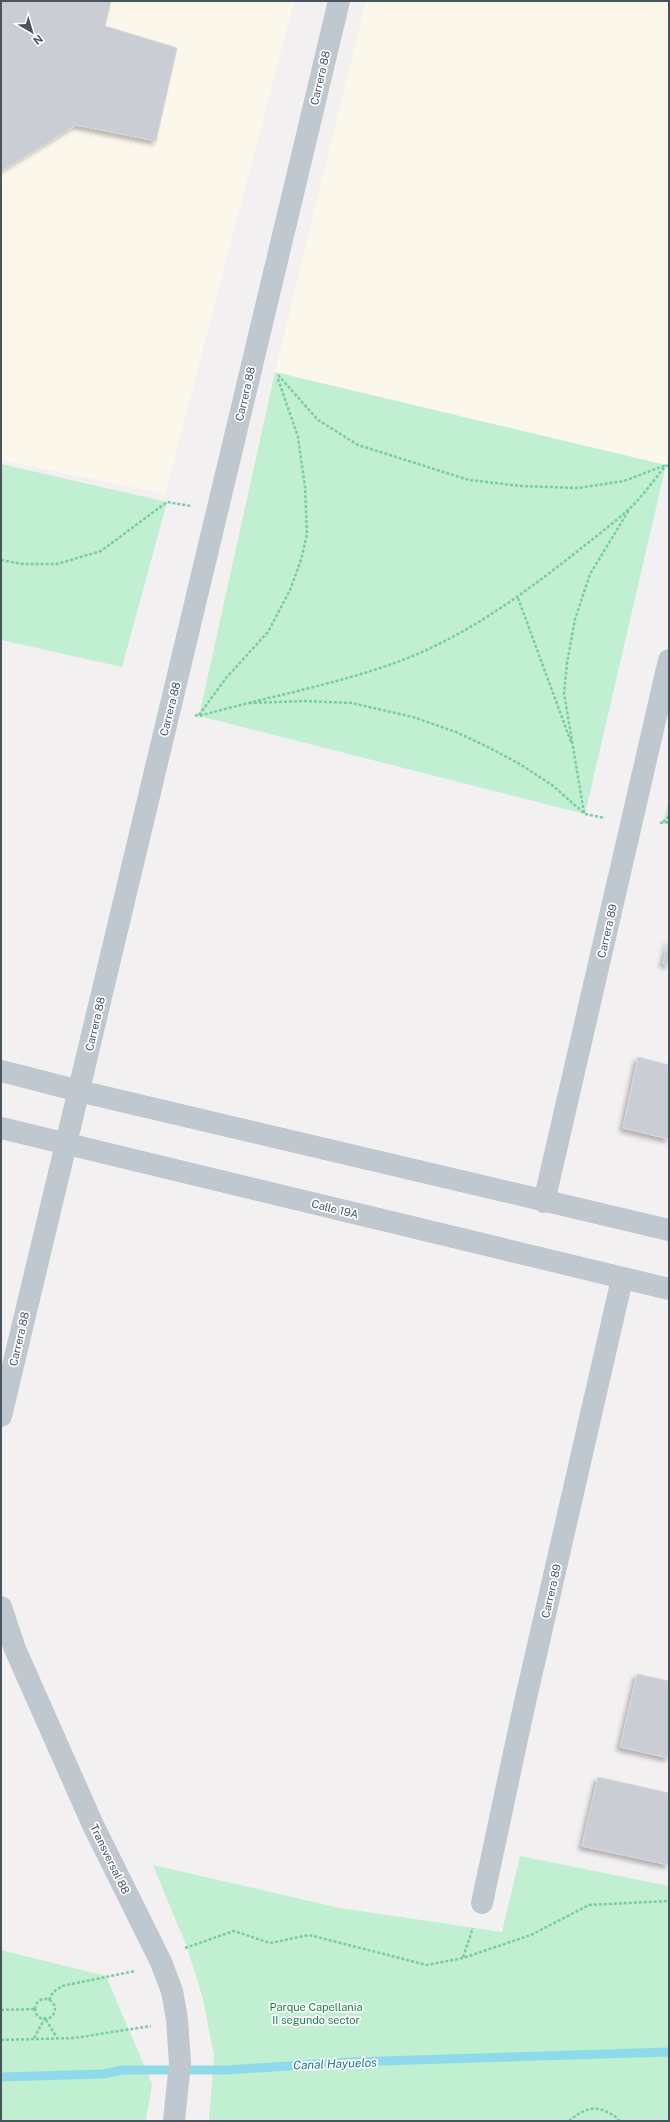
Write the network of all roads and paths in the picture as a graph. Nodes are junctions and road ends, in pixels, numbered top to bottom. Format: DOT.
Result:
graph roads {
  1 [pos="339,1"];
  2 [pos="667,466"];
  3 [pos="629,509"];
  4 [pos="218,510"];
  5 [pos="1,560"];
  6 [pos="518,598"];
  7 [pos="669,660"];
  8 [pos="241,704"];
  9 [pos="170,708"];
  10 [pos="199,716"];
  11 [pos="573,747"];
  12 [pos="584,814"];
  13 [pos="669,816"];
  14 [pos="669,822"];
  15 [pos="631,823"];
  16 [pos="663,823"];
  17 [pos="1,1071"];
  18 [pos="79,1091"];
  19 [pos="1,1128"];
  20 [pos="66,1145"];
  21 [pos="544,1202"];
  22 [pos="669,1230"];
  23 [pos="622,1278"];
  24 [pos="669,1289"];
  25 [pos="1,1416"];
  26 [pos="1,1607"];
  27 [pos="669,1901"];
  28 [pos="482,1903"];
  29 [pos="463,1958"];
  30 [pos="161,1962"];
  31 [pos="49,2000"];
  32 [pos="35,2009"];
  33 [pos="1,2010"];
  34 [pos="45,2018"];
  35 [pos="177,2019"];
  36 [pos="34,2038"];
  37 [pos="56,2038"];
  38 [pos="1,2040"];
  39 [pos="175,2120"];
  40 [pos="569,2121"];
  41 [pos="619,2121"];
  1 -- 4 [label="street, Carrera 88"];
  2 -- 3 [label="path"];
  2 -- 10 [label="path"];
  3 -- 6 [label="path"];
  3 -- 11 [label="path"];
  4 -- 5 [label="path"];
  4 -- 9 [label="street, Carrera 88"];
  6 -- 8 [label="path"];
  6 -- 11 [label="path"];
  7 -- 15 [label="street, Carrera 89"];
  8 -- 10 [label="path"];
  8 -- 12 [label="path"];
  9 -- 10 [label="path"];
  9 -- 18 [label="street, Carrera 88"];
  11 -- 12 [label="path"];
  12 -- 15 [label="path"];
  13 -- 16 [label="path"];
  14 -- 16 [label="path"];
  15 -- 16 [label="path"];
  15 -- 21 [label="street, Carrera 89"];
  17 -- 18 [label="street"];
  18 -- 20 [label="street, Carrera 88"];
  18 -- 21 [label="street"];
  19 -- 20 [label="street, Calle 19A"];
  20 -- 23 [label="street, Calle 19A"];
  20 -- 25 [label="street, Carrera 88"];
  21 -- 22 [label="street"];
  23 -- 24 [label="street, Calle 19A"];
  23 -- 28 [label="street, Carrera 89"];
  26 -- 30 [label="street, Transversal 88"];
  27 -- 29 [label="path"];
  28 -- 29 [label="path"];
  29 -- 30 [label="path"];
  30 -- 31 [label="path"];
  30 -- 35 [label="street, Transversal 88"];
  31 -- 32 [label="path"];
  31 -- 34 [label="path"];
  32 -- 33 [label="path"];
  32 -- 34 [label="path"];
  34 -- 36 [label="path"];
  34 -- 37 [label="path"];
  35 -- 37 [label="path"];
  35 -- 39 [label="street, Transversal 88"];
  36 -- 37 [label="path"];
  36 -- 38 [label="path"];
  40 -- 41 [label="path"];
}
